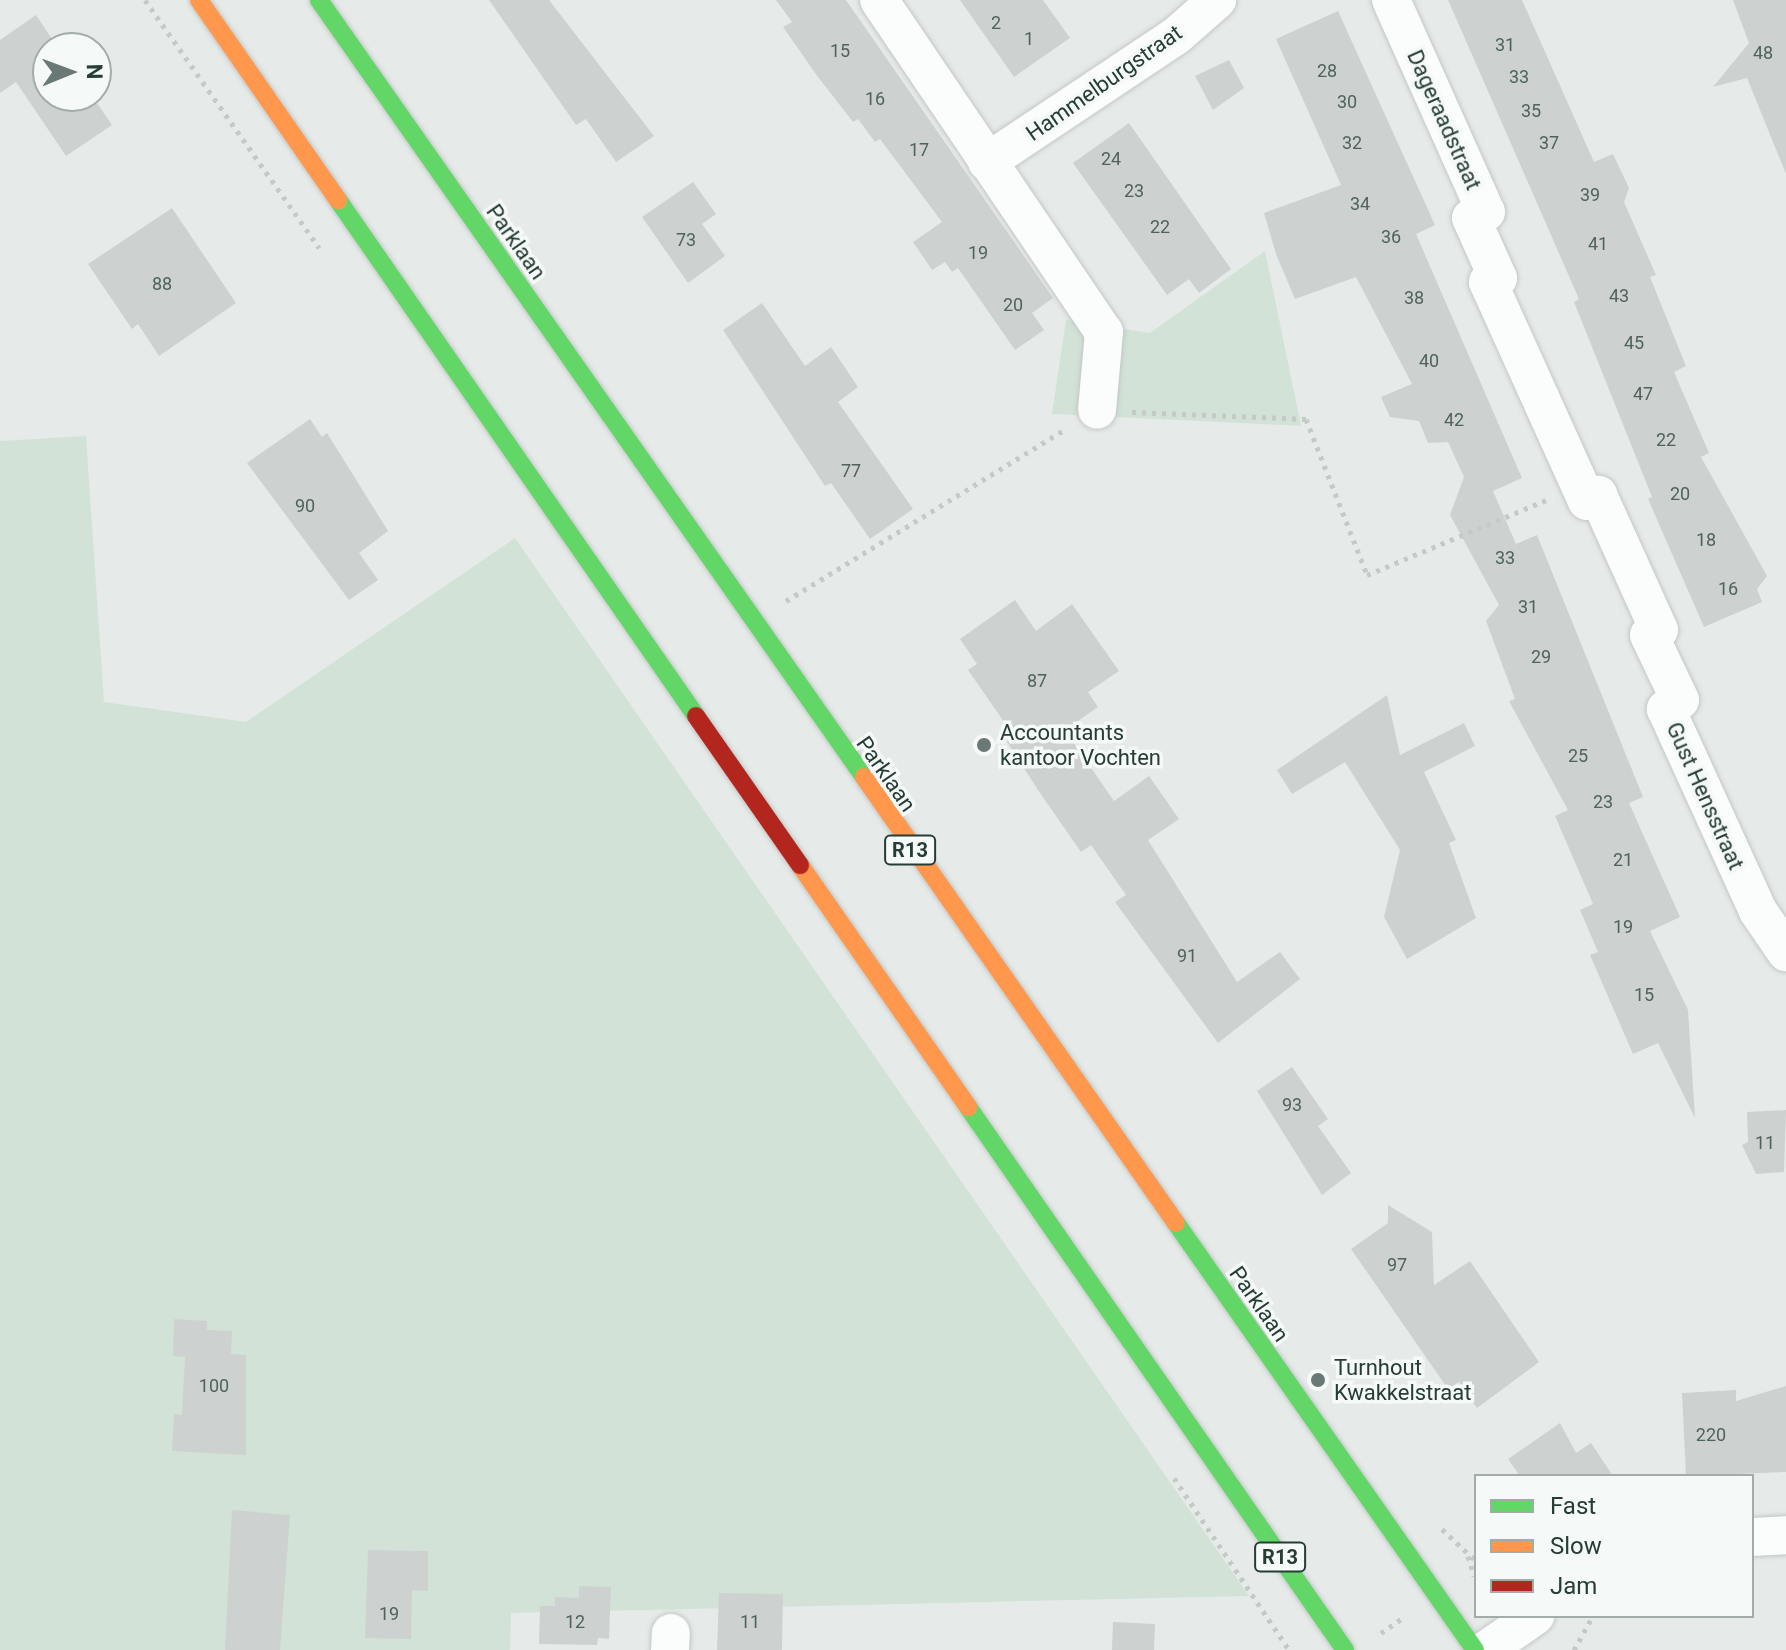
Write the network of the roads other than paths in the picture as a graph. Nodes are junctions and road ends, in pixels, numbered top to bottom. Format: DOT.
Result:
graph roads {
  1 [pos="199,0"];
  2 [pos="319,0"];
  3 [pos="879,0"];
  4 [pos="1217,0"];
  5 [pos="1391,0"];
  6 [pos="987,162"];
  7 [pos="1097,410"];
  8 [pos="1561,445"];
  9 [pos="1786,952"];
  10 [pos="1786,1535"];
  11 [pos="1754,1537"];
  12 [pos="1532,1618"];
  13 [pos="1345,1650"];
  14 [pos="1475,1650"];
  15 [pos="1486,1650"];
  1 -- 13 [label="main road, R13"];
  2 -- 14 [label="main road, Parklaan / R13"];
  3 -- 6 [label="street"];
  4 -- 6 [label="street, Hammelburgstraat"];
  5 -- 8 [label="street, Dageraadstraat"];
  6 -- 7 [label="street"];
  8 -- 9 [label="street, Gust Hensstraat"];
  10 -- 11 [label="street"];
  12 -- 15 [label="street"];
}
